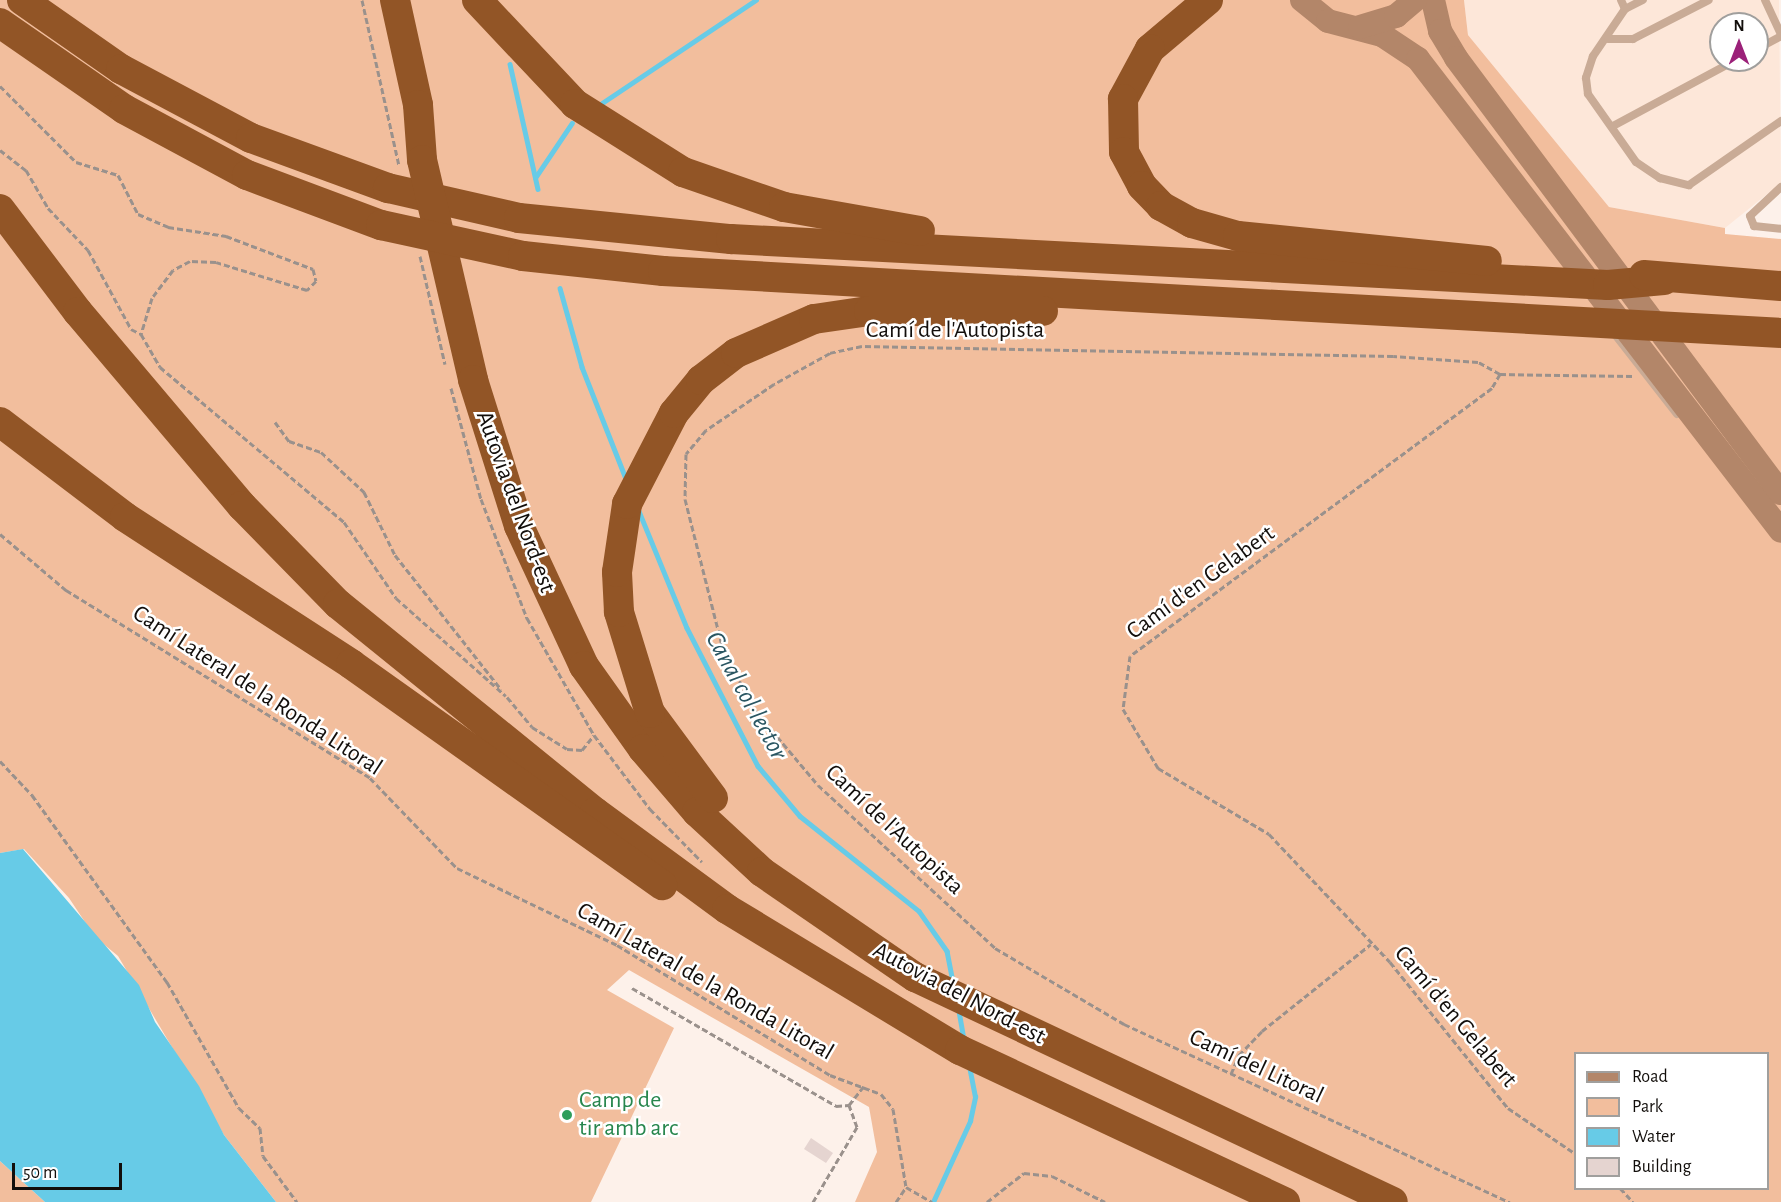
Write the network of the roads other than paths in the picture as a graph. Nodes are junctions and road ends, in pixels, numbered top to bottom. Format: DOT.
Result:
graph roads {
  1 [pos="22,0"];
  2 [pos="380,0"];
  3 [pos="395,0"];
  4 [pos="477,0"];
  5 [pos="1208,0"];
  6 [pos="1302,0"];
  7 [pos="1415,0"];
  8 [pos="1433,0"];
  9 [pos="1643,0"];
  10 [pos="1709,0"];
  11 [pos="1765,0"];
  12 [pos="1623,4"];
  13 [pos="0,23"];
  14 [pos="1360,27"];
  15 [pos="1781,35"];
  16 [pos="1608,39"];
  17 [pos="0,43"];
  18 [pos="1714,72"];
  19 [pos="1468,119"];
  20 [pos="1781,121"];
  21 [pos="1613,126"];
  22 [pos="422,160"];
  23 [pos="247,175"];
  24 [pos="1781,188"];
  25 [pos="0,209"];
  26 [pos="1781,229"];
  27 [pos="1490,270"];
  28 [pos="1646,279"];
  29 [pos="1781,286"];
  30 [pos="1246,302"];
  31 [pos="1781,333"];
  32 [pos="0,422"];
  33 [pos="1712,440"];
  34 [pos="1781,493"];
  35 [pos="1781,531"];
  36 [pos="827,921"];
  37 [pos="877,1008"];
  38 [pos="1285,1202"];
  39 [pos="1393,1202"];
  1 -- 27 [label="highway"];
  2 -- 22 [label="highway"];
  3 -- 22 [label="highway, Autovia del Nord-est"];
  4 -- 27 [label="highway"];
  5 -- 27 [label="highway"];
  6 -- 14 [label="main road"];
  7 -- 14 [label="main road"];
  8 -- 34 [label="main road"];
  9 -- 12 [label="lane"];
  10 -- 16 [label="lane"];
  11 -- 15 [label="lane"];
  12 -- 16 [label="lane"];
  13 -- 23 [label="highway"];
  14 -- 19 [label="main road"];
  16 -- 21 [label="lane"];
  17 -- 23 [label="highway"];
  18 -- 21 [label="lane"];
  19 -- 33 [label="main road"];
  19 -- 33 [label="lane"];
  20 -- 21 [label="lane"];
  22 -- 36 [label="highway, Autovia del Nord-est"];
  23 -- 30 [label="highway"];
  24 -- 26 [label="lane"];
  25 -- 37 [label="highway, Autovia del Nord-est"];
  27 -- 28 [label="highway"];
  27 -- 28 [label="highway"];
  28 -- 29 [label="highway"];
  30 -- 31 [label="highway"];
  30 -- 36 [label="highway"];
  32 -- 37 [label="highway"];
  33 -- 35 [label="main road"];
  36 -- 39 [label="highway, Autovia del Nord-est"];
  37 -- 38 [label="highway, Autovia del Nord-est"];
}
